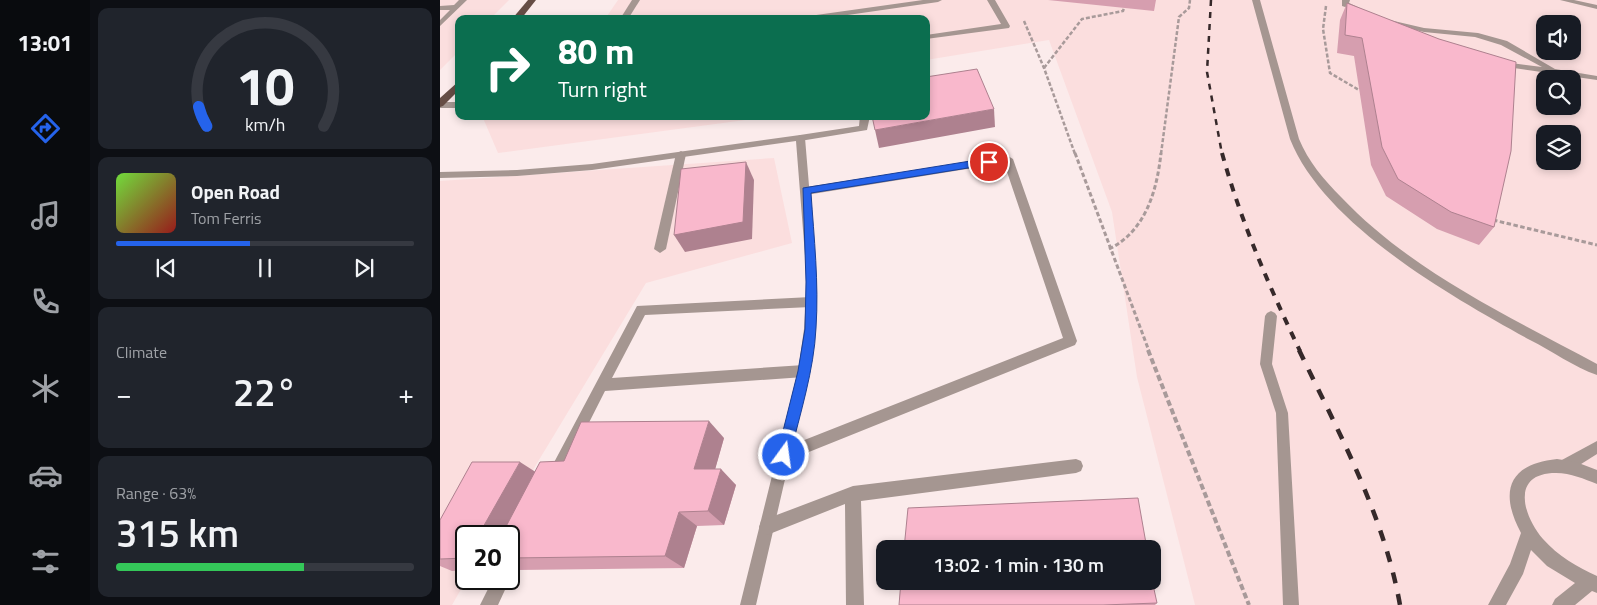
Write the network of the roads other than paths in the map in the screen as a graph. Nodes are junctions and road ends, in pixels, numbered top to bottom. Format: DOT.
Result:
graph roads {
  1 [pos="463,0"];
  2 [pos="532,0"];
  3 [pos="636,0"];
  4 [pos="938,0"];
  5 [pos="991,0"];
  6 [pos="1256,0"];
  7 [pos="1346,0"];
  8 [pos="1564,0"];
  9 [pos="1597,7"];
  10 [pos="440,8"];
  11 [pos="456,8"];
  12 [pos="519,15"];
  13 [pos="627,15"];
  14 [pos="837,15"];
  15 [pos="1370,15"];
  16 [pos="1378,18"];
  17 [pos="440,24"];
  18 [pos="1424,30"];
  19 [pos="930,36"];
  20 [pos="1438,41"];
  21 [pos="1497,62"];
  22 [pos="1551,70"];
  23 [pos="1581,75"];
  24 [pos="1597,78"];
  25 [pos="455,88"];
  26 [pos="440,105"];
  27 [pos="455,105"];
  28 [pos="865,120"];
  29 [pos="800,138"];
  30 [pos="681,154"];
  31 [pos="440,175"];
  32 [pos="806,191"];
  33 [pos="660,250"];
  34 [pos="812,302"];
  35 [pos="1271,316"];
  36 [pos="1597,370"];
  37 [pos="804,371"];
  38 [pos="601,384"];
  39 [pos="1597,447"];
  40 [pos="784,455"];
  41 [pos="1076,466"];
  42 [pos="1565,466"];
  43 [pos="1597,477"];
  44 [pos="548,488"];
  45 [pos="853,494"];
  46 [pos="767,527"];
  47 [pos="1529,533"];
  48 [pos="1593,583"];
  49 [pos="496,590"];
  50 [pos="489,605"];
  51 [pos="748,605"];
  52 [pos="855,605"];
  53 [pos="1291,605"];
  54 [pos="1497,605"];
  55 [pos="1561,605"];
  1 -- 11 [label="lane"];
  2 -- 12 [label="main road"];
  3 -- 13 [label="lane"];
  4 -- 14 [label="lane"];
  5 -- 19 [label="lane"];
  6 -- 36 [label="lane"];
  7 -- 15 [label="lane"];
  8 -- 9 [label="lane"];
  10 -- 11 [label="lane"];
  11 -- 17 [label="lane"];
  16 -- 18 [label="lane"];
  18 -- 20 [label="lane"];
  18 -- 22 [label="lane"];
  21 -- 22 [label="lane"];
  23 -- 24 [label="lane"];
  25 -- 26 [label="main road"];
  26 -- 27 [label="lane"];
  28 -- 29 [label="street"];
  29 -- 30 [label="lane"];
  29 -- 32 [label="lane"];
  30 -- 31 [label="lane"];
  30 -- 33 [label="street"];
  32 -- 34 [label="lane"];
  32 -- 40 [label="street"];
  34 -- 37 [label="lane"];
  34 -- 38 [label="street"];
  35 -- 53 [label="lane"];
  37 -- 38 [label="street"];
  37 -- 40 [label="lane"];
  38 -- 44 [label="street"];
  39 -- 42 [label="lane"];
  40 -- 46 [label="lane"];
  41 -- 45 [label="street"];
  42 -- 43 [label="street"];
  42 -- 47 [label="street"];
  45 -- 46 [label="street"];
  45 -- 52 [label="street"];
  46 -- 51 [label="lane"];
  47 -- 48 [label="street"];
  47 -- 54 [label="street"];
  48 -- 55 [label="street"];
  49 -- 50 [label="street"];
}
